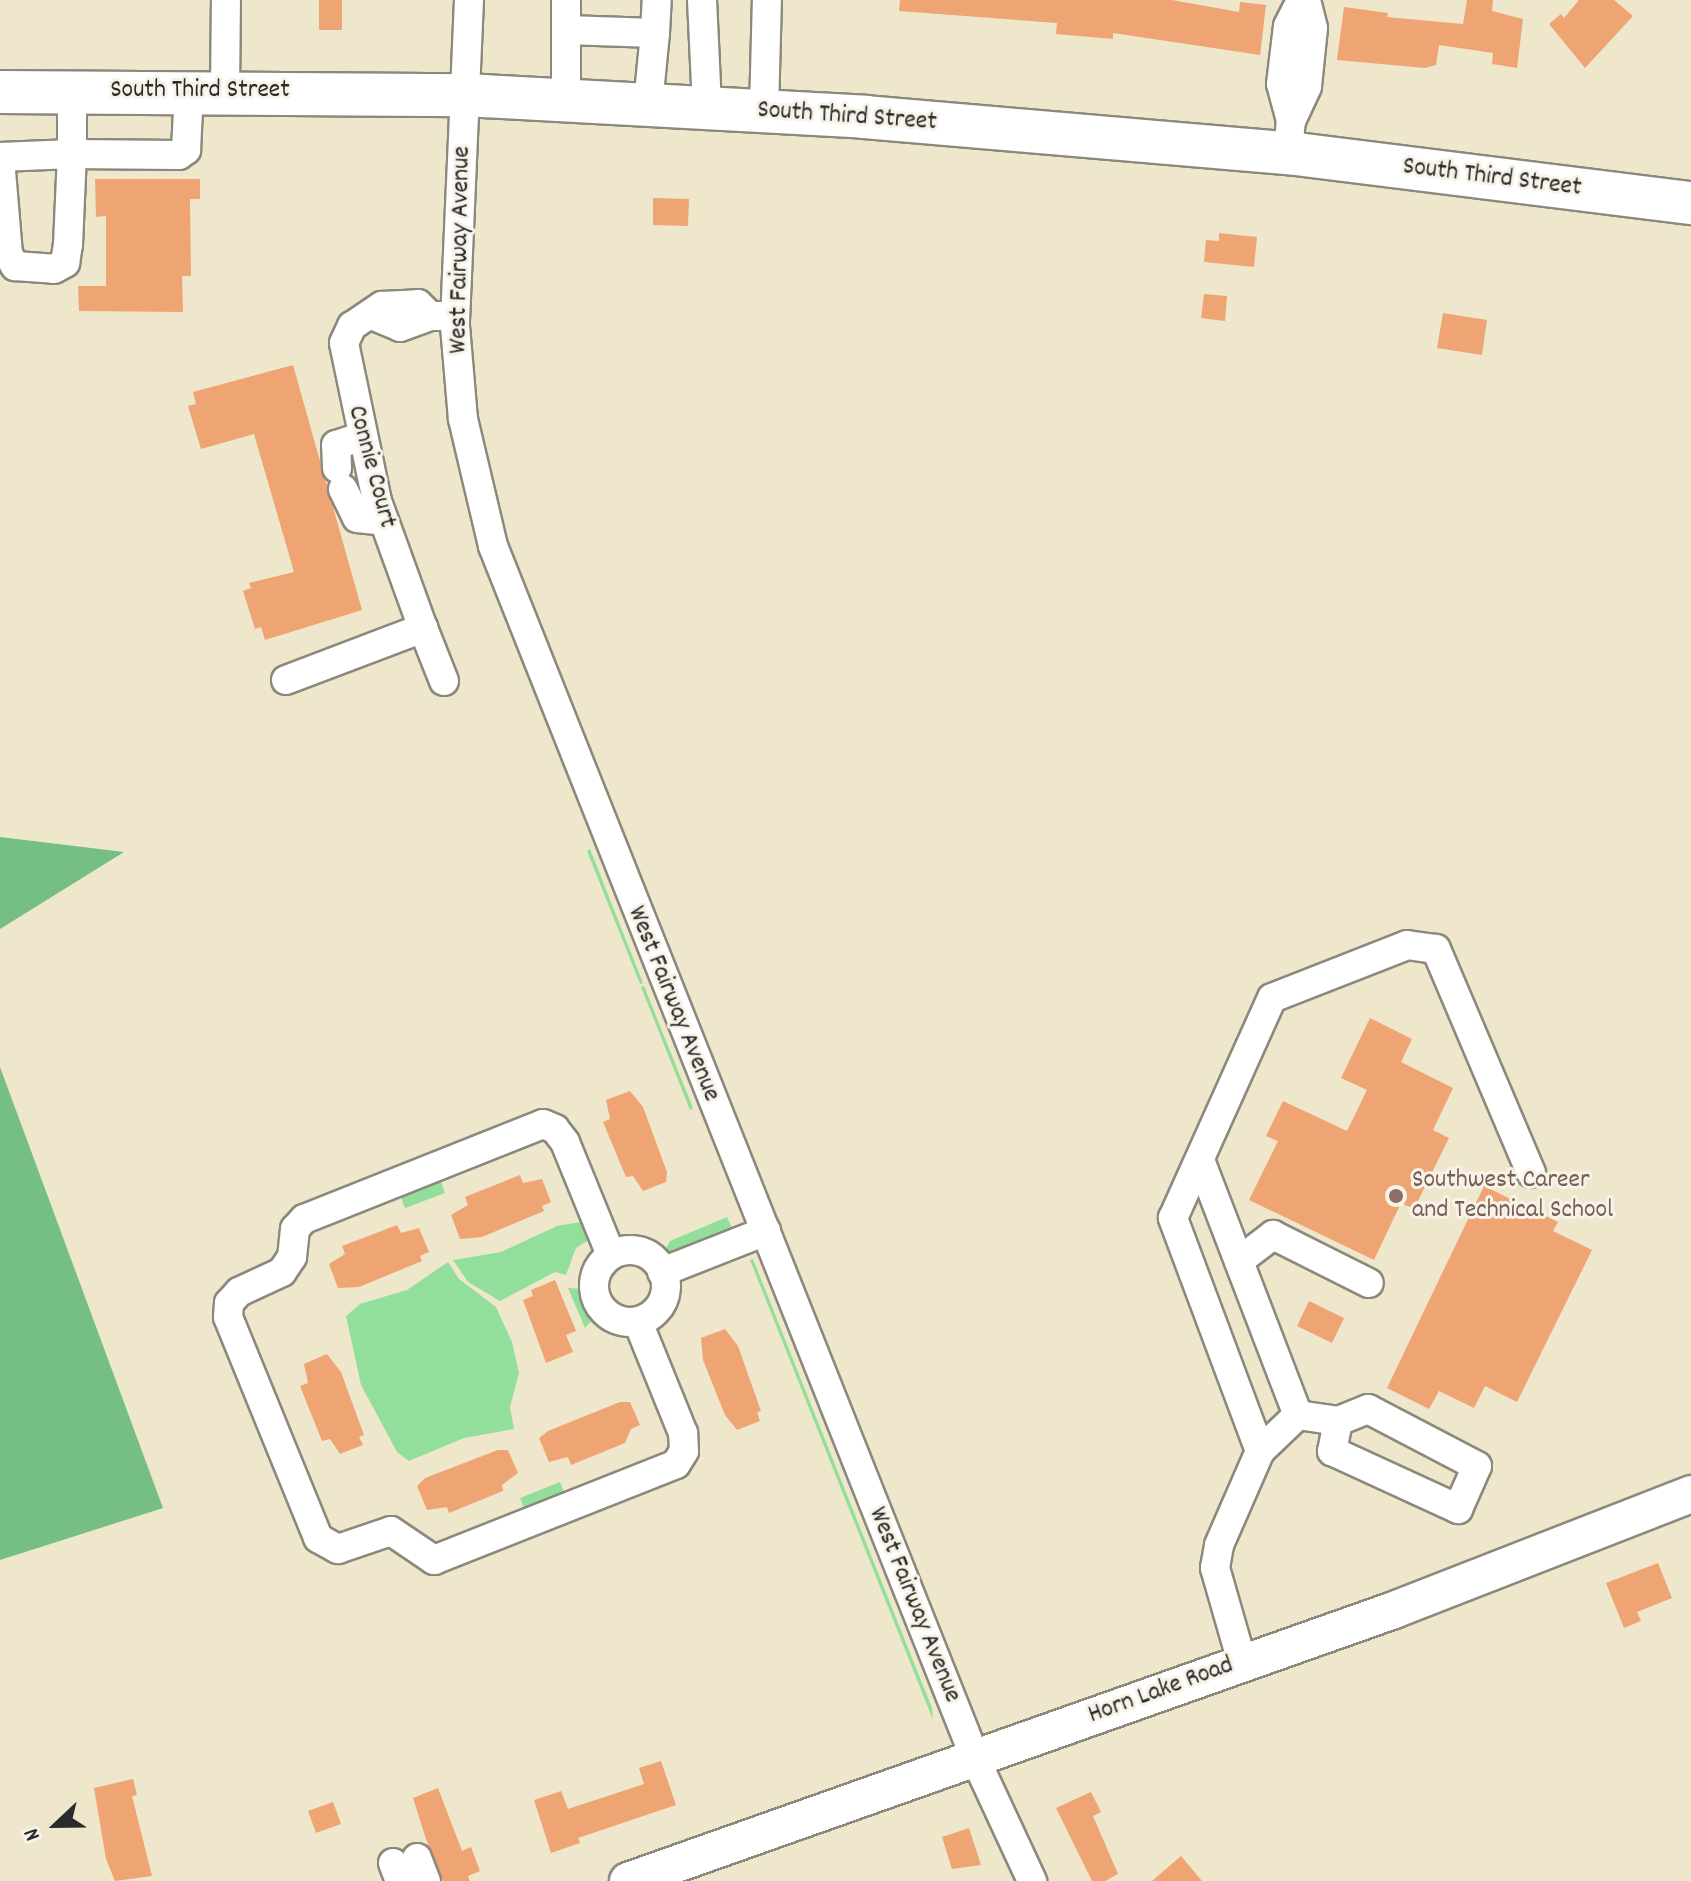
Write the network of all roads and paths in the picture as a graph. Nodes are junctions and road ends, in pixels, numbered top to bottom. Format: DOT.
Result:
graph roads {
  1 [pos="226,0"];
  2 [pos="469,0"];
  3 [pos="566,0"];
  4 [pos="657,0"];
  5 [pos="767,0"];
  6 [pos="1303,0"];
  7 [pos="703,14"];
  8 [pos="566,30"];
  9 [pos="655,33"];
  10 [pos="207,90"];
  11 [pos="72,91"];
  12 [pos="0,92"];
  13 [pos="465,95"];
  14 [pos="566,100"];
  15 [pos="648,105"];
  16 [pos="707,108"];
  17 [pos="764,111"];
  18 [pos="1290,137"];
  19 [pos="72,154"];
  20 [pos="0,158"];
  21 [pos="1691,203"];
  22 [pos="443,316"];
  23 [pos="360,437"];
  24 [pos="384,521"];
  25 [pos="423,628"];
  26 [pos="286,680"];
  27 [pos="444,681"];
  28 [pos="1200,1160"];
  29 [pos="1531,1173"];
  30 [pos="766,1231"];
  31 [pos="611,1255"];
  32 [pos="1239,1261"];
  33 [pos="662,1272"];
  34 [pos="1369,1283"];
  35 [pos="638,1322"];
  36 [pos="1298,1415"];
  37 [pos="1338,1421"];
  38 [pos="1260,1451"];
  39 [pos="1691,1494"];
  40 [pos="1242,1662"];
  41 [pos="975,1758"];
  42 [pos="628,1881"];
  43 [pos="1032,1881"];
  1 -- 10 [label="street"];
  2 -- 13 [label="street, West Fairway Avenue"];
  3 -- 8 [label="street"];
  4 -- 9 [label="street"];
  5 -- 17 [label="street"];
  6 -- 18 [label="street"];
  7 -- 16 [label="street"];
  8 -- 9 [label="street"];
  8 -- 14 [label="street"];
  9 -- 15 [label="street"];
  10 -- 11 [label="highway, South Third Street"];
  10 -- 13 [label="highway, South Third Street"];
  10 -- 19 [label="street"];
  11 -- 12 [label="highway, South Third Street"];
  11 -- 19 [label="street"];
  13 -- 14 [label="highway, South Third Street"];
  13 -- 22 [label="street, West Fairway Avenue"];
  14 -- 15 [label="highway, South Third Street"];
  15 -- 16 [label="highway, South Third Street"];
  16 -- 17 [label="highway, South Third Street"];
  17 -- 18 [label="highway, South Third Street"];
  18 -- 21 [label="highway, South Third Street"];
  19 -- 20 [label="street"];
  19 -- 20 [label="street"];
  22 -- 23 [label="street, Connie Court"];
  22 -- 30 [label="street, West Fairway Avenue"];
  23 -- 24 [label="street, Connie Court"];
  23 -- 24 [label="street"];
  24 -- 25 [label="street, Connie Court"];
  25 -- 26 [label="street"];
  25 -- 27 [label="street, Connie Court"];
  28 -- 29 [label="street"];
  28 -- 32 [label="street"];
  28 -- 38 [label="street"];
  30 -- 33 [label="street"];
  30 -- 41 [label="street, West Fairway Avenue"];
  31 -- 33 [label="street"];
  31 -- 35 [label="street"];
  31 -- 35 [label="street"];
  32 -- 34 [label="street"];
  32 -- 36 [label="street"];
  33 -- 35 [label="street"];
  36 -- 37 [label="street"];
  36 -- 38 [label="street"];
  37 -- 37 [label="street"];
  38 -- 40 [label="street"];
  39 -- 40 [label="main road, Horn Lake Road"];
  40 -- 41 [label="main road, Horn Lake Road"];
  41 -- 42 [label="main road, Horn Lake Road"];
  41 -- 43 [label="street, West Fairway Avenue"];
}
